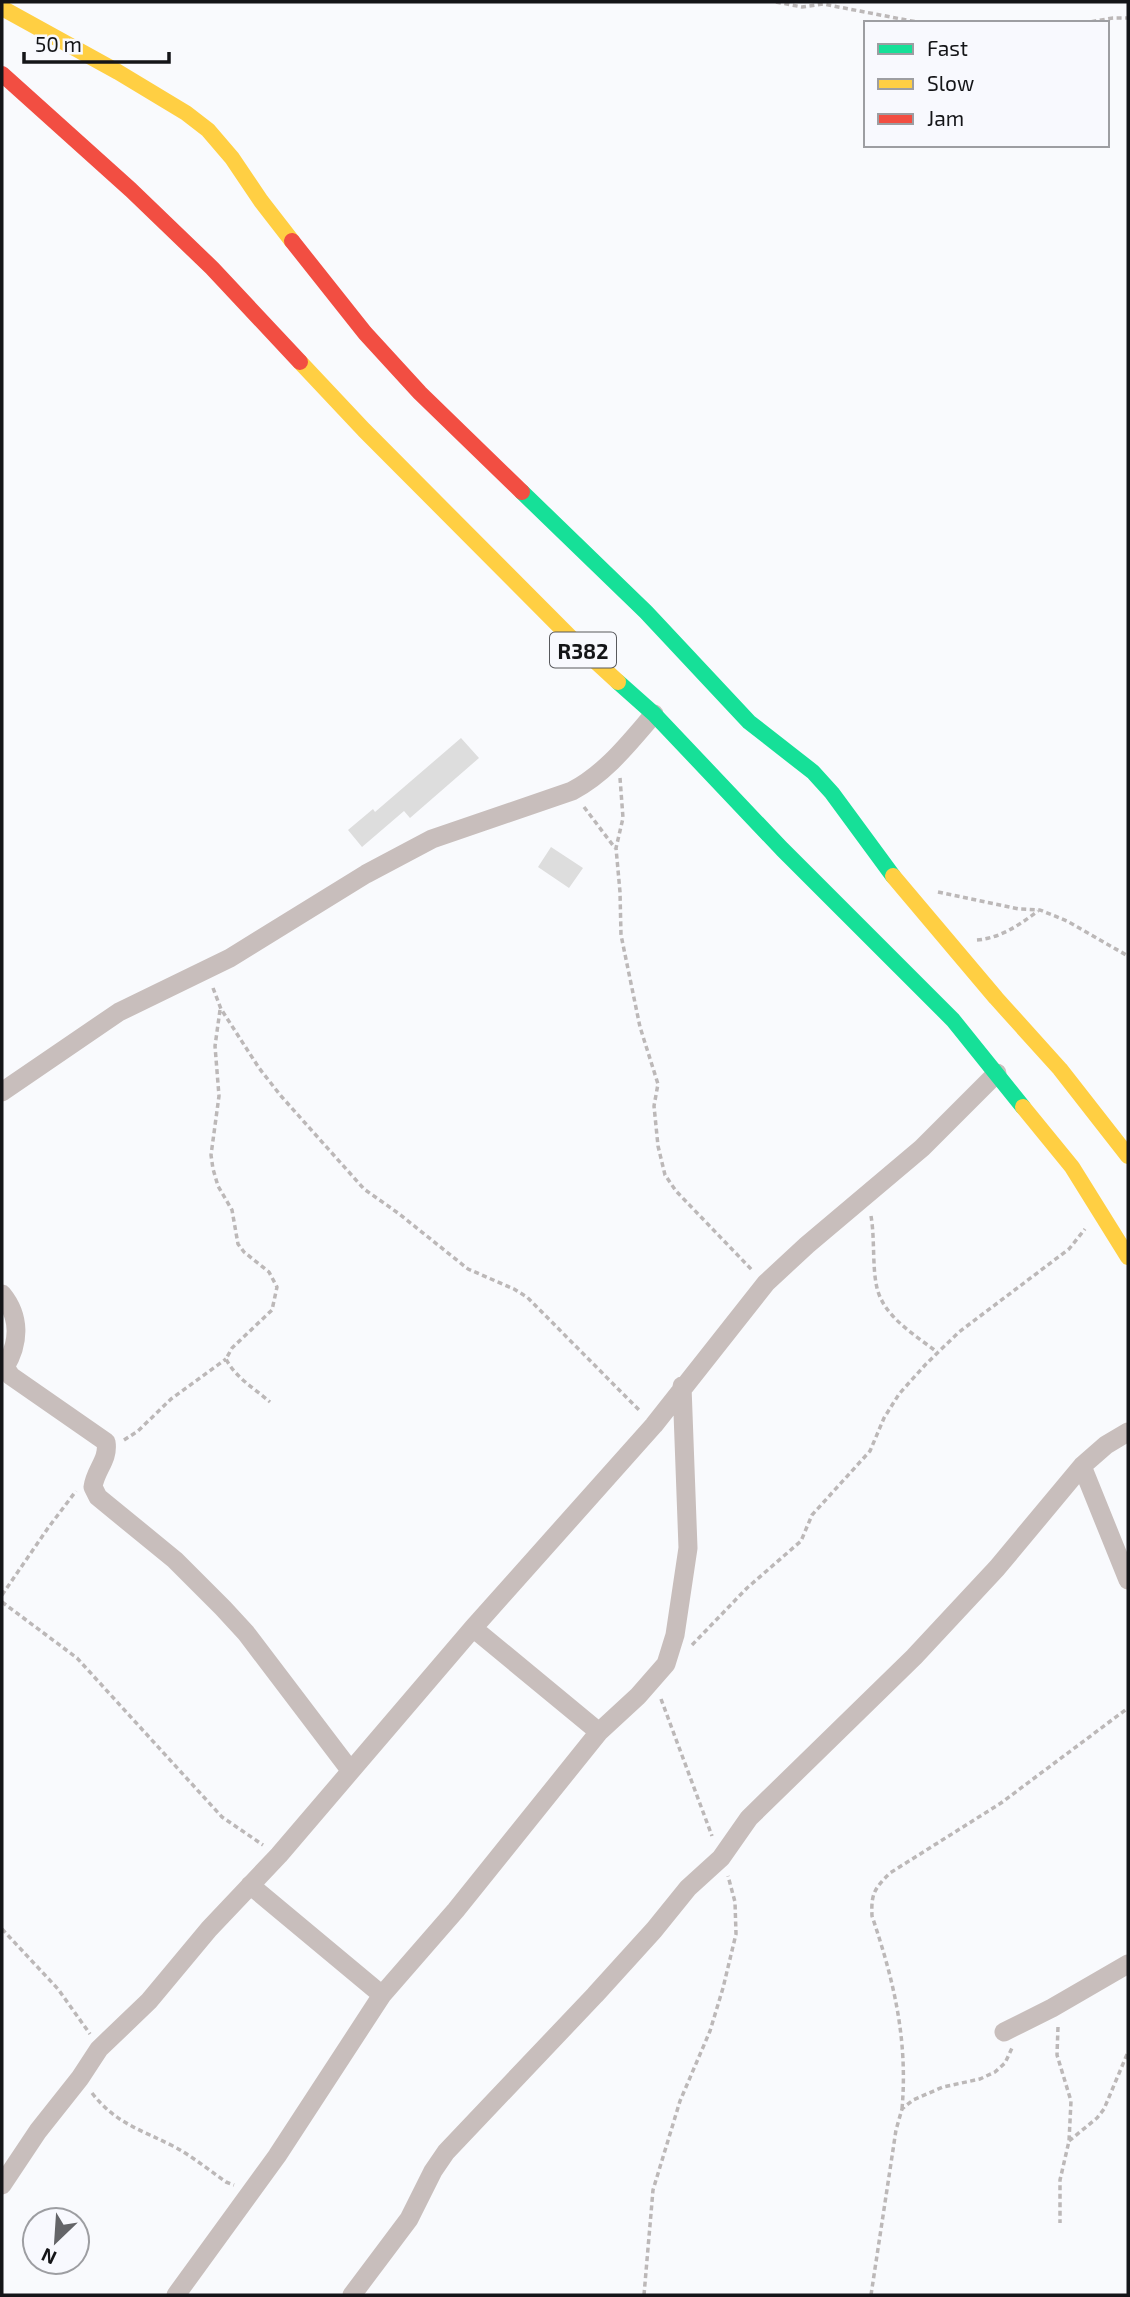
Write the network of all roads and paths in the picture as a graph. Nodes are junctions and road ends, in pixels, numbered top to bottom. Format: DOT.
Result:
graph roads {
  1 [pos="776,2"];
  2 [pos="2,8"];
  3 [pos="1128,18"];
  4 [pos="912,21"];
  5 [pos="1095,21"];
  6 [pos="2,75"];
  7 [pos="654,714"];
  8 [pos="616,759"];
  9 [pos="572,791"];
  10 [pos="616,848"];
  11 [pos="929,889"];
  12 [pos="1040,910"];
  13 [pos="950,944"];
  14 [pos="1128,956"];
  15 [pos="206,970"];
  16 [pos="221,1009"];
  17 [pos="997,1073"];
  18 [pos="2,1092"];
  19 [pos="1128,1156"];
  20 [pos="863,1198"];
  21 [pos="1101,1209"];
  22 [pos="1128,1257"];
  23 [pos="766,1283"];
  24 [pos="2,1293"];
  25 [pos="937,1352"];
  26 [pos="226,1359"];
  27 [pos="682,1386"];
  28 [pos="270,1402"];
  29 [pos="654,1425"];
  30 [pos="1128,1432"];
  31 [pos="107,1450"];
  32 [pos="1082,1466"];
  33 [pos="93,1487"];
  34 [pos="1128,1580"];
  35 [pos="2,1595"];
  36 [pos="2,1602"];
  37 [pos="473,1628"];
  38 [pos="671,1652"];
  39 [pos="661,1672"];
  40 [pos="1128,1708"];
  41 [pos="599,1732"];
  42 [pos="350,1770"];
  43 [pos="279,1855"];
  44 [pos="721,1858"];
  45 [pos="250,1885"];
  46 [pos="2,1929"];
  47 [pos="1128,1964"];
  48 [pos="382,1995"];
  49 [pos="1052,2008"];
  50 [pos="1024,2022"];
  51 [pos="1004,2032"];
  52 [pos="99,2049"];
  53 [pos="1128,2052"];
  54 [pos="80,2078"];
  55 [pos="902,2109"];
  56 [pos="1069,2141"];
  57 [pos="2,2185"];
  58 [pos="252,2191"];
  59 [pos="1060,2223"];
  60 [pos="176,2295"];
  61 [pos="352,2295"];
  62 [pos="644,2295"];
  63 [pos="871,2295"];
  1 -- 4 [label="path"];
  2 -- 13 [label="main road"];
  3 -- 5 [label="path"];
  6 -- 7 [label="main road, R382"];
  7 -- 8 [label="street"];
  7 -- 17 [label="main road, R382"];
  8 -- 9 [label="street"];
  8 -- 10 [label="path"];
  9 -- 10 [label="path"];
  9 -- 15 [label="street"];
  10 -- 23 [label="path"];
  11 -- 12 [label="path"];
  12 -- 13 [label="path"];
  12 -- 14 [label="path"];
  13 -- 19 [label="main road"];
  15 -- 16 [label="path"];
  15 -- 18 [label="street"];
  16 -- 26 [label="path"];
  16 -- 29 [label="path"];
  17 -- 20 [label="street"];
  17 -- 21 [label="main road, R382"];
  20 -- 23 [label="street"];
  20 -- 25 [label="path"];
  21 -- 22 [label="main road, R382"];
  21 -- 25 [label="path"];
  23 -- 27 [label="street"];
  24 -- 31 [label="street"];
  25 -- 38 [label="path"];
  26 -- 28 [label="path"];
  26 -- 31 [label="path"];
  27 -- 29 [label="street"];
  27 -- 38 [label="street"];
  29 -- 37 [label="street"];
  30 -- 32 [label="street"];
  31 -- 33 [label="street"];
  32 -- 34 [label="street"];
  32 -- 44 [label="street"];
  33 -- 35 [label="path"];
  33 -- 42 [label="street"];
  36 -- 43 [label="path"];
  37 -- 41 [label="street"];
  37 -- 42 [label="street"];
  38 -- 39 [label="street"];
  39 -- 41 [label="street"];
  39 -- 44 [label="path"];
  40 -- 55 [label="path"];
  41 -- 48 [label="street"];
  42 -- 43 [label="street"];
  43 -- 45 [label="street"];
  44 -- 61 [label="street"];
  44 -- 62 [label="path"];
  45 -- 48 [label="street"];
  45 -- 52 [label="street"];
  46 -- 52 [label="path"];
  47 -- 49 [label="street"];
  48 -- 58 [label="street"];
  49 -- 50 [label="street"];
  49 -- 56 [label="path"];
  50 -- 51 [label="street"];
  50 -- 55 [label="path"];
  52 -- 54 [label="street"];
  53 -- 56 [label="path"];
  54 -- 57 [label="street"];
  54 -- 58 [label="path"];
  55 -- 63 [label="path"];
  56 -- 59 [label="path"];
  58 -- 60 [label="street"];
}
